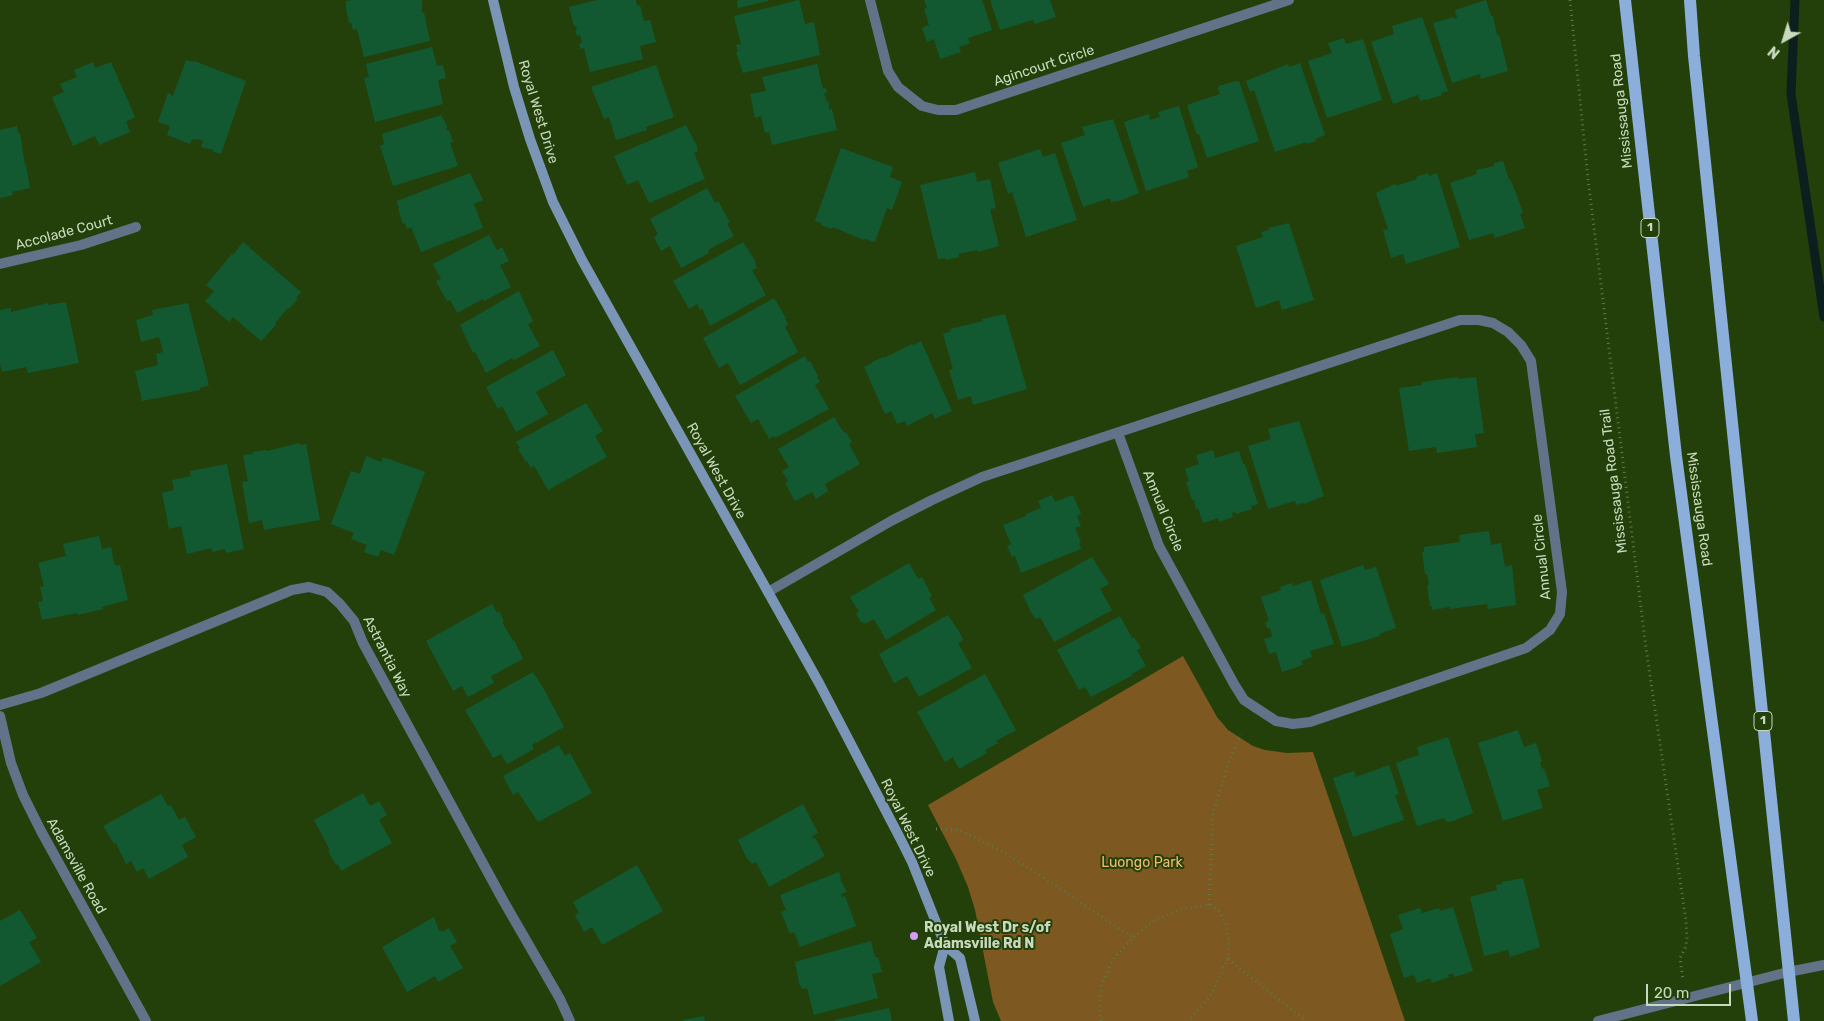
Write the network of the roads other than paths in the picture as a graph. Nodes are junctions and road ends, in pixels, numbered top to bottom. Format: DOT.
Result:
graph roads {
  1 [pos="493,0"];
  2 [pos="870,0"];
  3 [pos="1289,0"];
  4 [pos="1624,0"];
  5 [pos="1690,0"];
  6 [pos="136,226"];
  7 [pos="0,264"];
  8 [pos="1118,433"];
  9 [pos="768,592"];
  10 [pos="0,705"];
  11 [pos="0,716"];
  12 [pos="945,945"];
  13 [pos="1824,964"];
  14 [pos="1788,972"];
  15 [pos="1748,982"];
  16 [pos="146,1021"];
  17 [pos="570,1021"];
  18 [pos="949,1021"];
  19 [pos="975,1021"];
  20 [pos="1598,1021"];
  21 [pos="1752,1021"];
  22 [pos="1794,1021"];
  1 -- 9 [label="street, Royal West Drive"];
  2 -- 3 [label="street, Agincourt Circle"];
  4 -- 15 [label="main road, Mississauga Road / 1"];
  5 -- 14 [label="main road, 1"];
  6 -- 7 [label="street, Accolade Court"];
  8 -- 8 [label="street, Annual Circle"];
  8 -- 9 [label="street, Annual Circle"];
  9 -- 12 [label="street, Royal West Drive"];
  10 -- 17 [label="street, Astrantia Way"];
  11 -- 16 [label="street, Adamsville Road"];
  12 -- 18 [label="street"];
  12 -- 19 [label="street, Royal West Drive"];
  13 -- 14 [label="street"];
  14 -- 15 [label="street"];
  14 -- 22 [label="main road, 1"];
  15 -- 20 [label="street"];
  15 -- 21 [label="main road, Mississauga Road / 1"];
}
